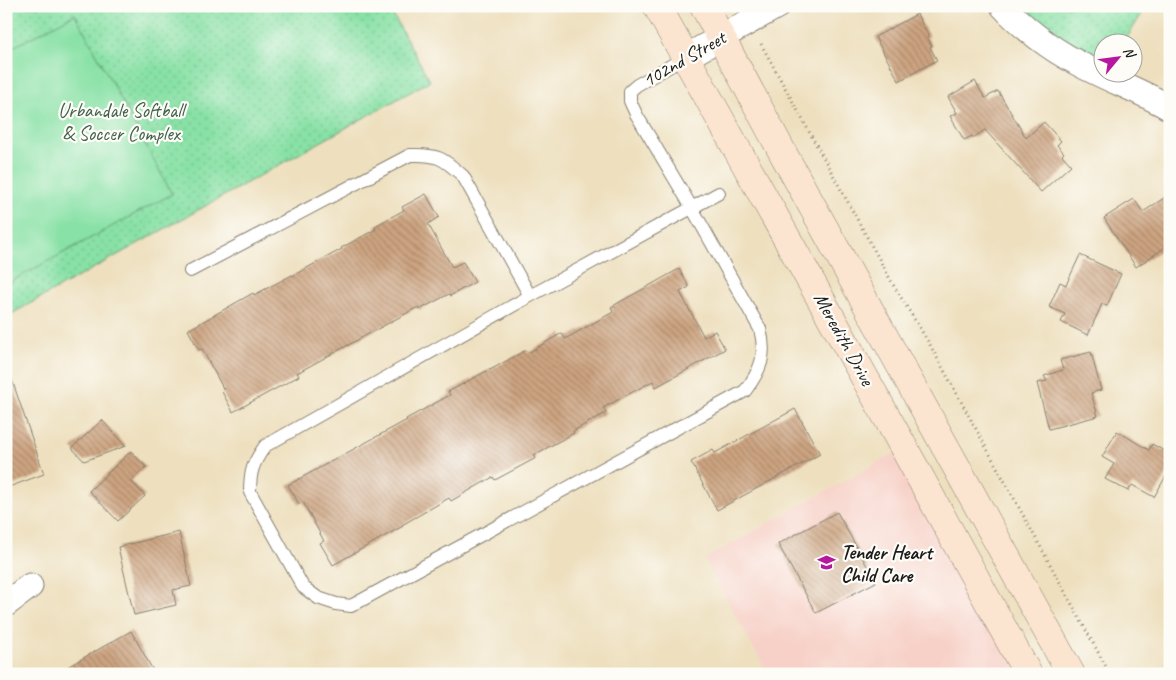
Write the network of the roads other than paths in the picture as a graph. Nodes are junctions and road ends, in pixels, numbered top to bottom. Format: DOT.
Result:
graph roads {
  1 [pos="657,6"];
  2 [pos="704,6"];
  3 [pos="776,6"];
  4 [pos="1003,6"];
  5 [pos="721,37"];
  6 [pos="686,57"];
  7 [pos="1170,108"];
  8 [pos="719,193"];
  9 [pos="692,208"];
  10 [pos="190,272"];
  11 [pos="530,296"];
  12 [pos="30,586"];
  13 [pos="6,604"];
  14 [pos="1065,672"];
  15 [pos="1028,674"];
  1 -- 6 [label="main road, Meredith Drive"];
  2 -- 5 [label="main road, Meredith Drive"];
  3 -- 5 [label="street, 102nd Street"];
  4 -- 7 [label="street"];
  5 -- 6 [label="street, 102nd Street"];
  5 -- 14 [label="main road, Meredith Drive"];
  6 -- 9 [label="lane, 102nd Street"];
  6 -- 15 [label="main road, Meredith Drive"];
  8 -- 9 [label="lane"];
  9 -- 11 [label="lane"];
  9 -- 11 [label="lane"];
  10 -- 11 [label="lane"];
  12 -- 13 [label="street"];
}
